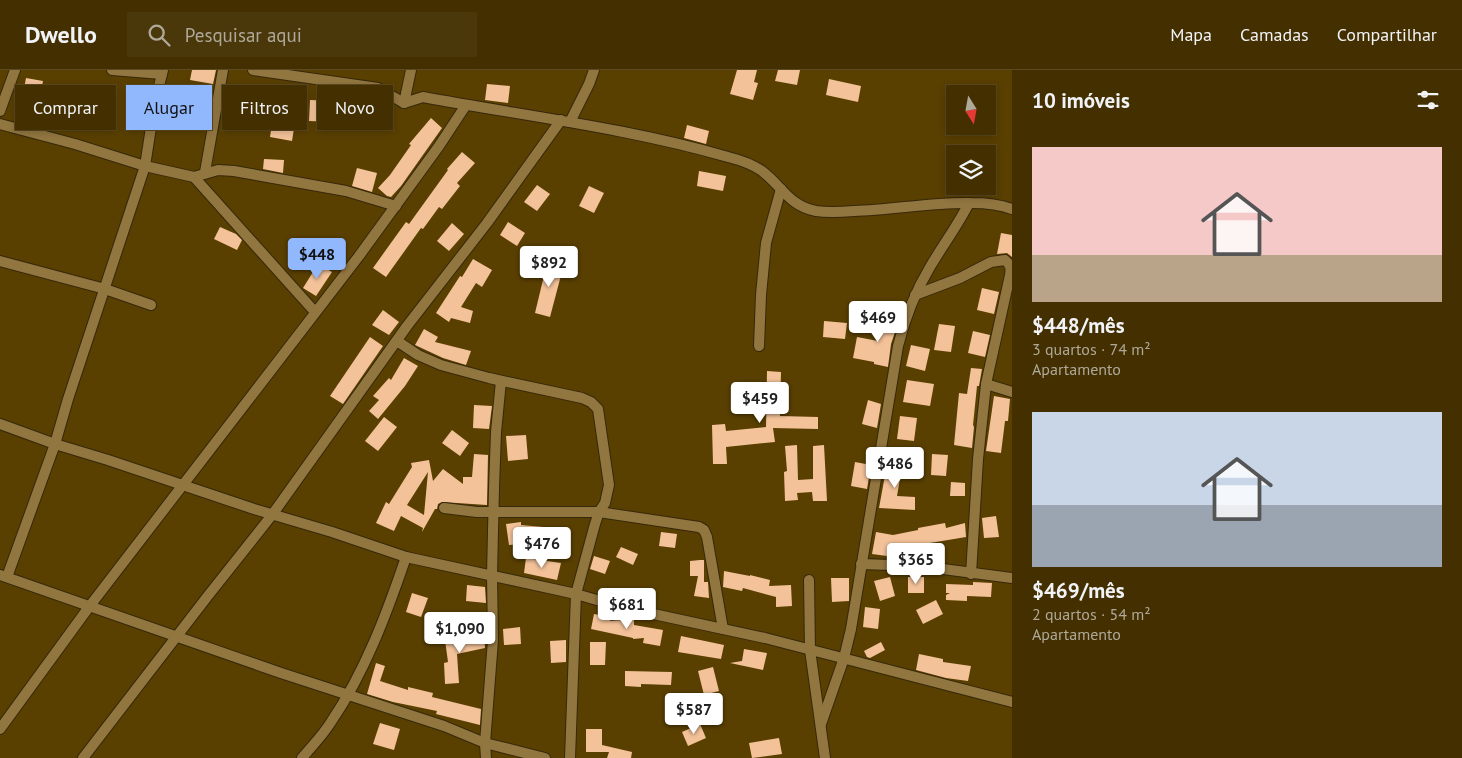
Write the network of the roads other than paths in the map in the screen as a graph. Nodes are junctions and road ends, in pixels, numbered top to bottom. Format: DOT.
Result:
graph roads {
  1 [pos="15,70"];
  2 [pos="26,70"];
  3 [pos="112,70"];
  4 [pos="223,70"];
  5 [pos="253,70"];
  6 [pos="411,70"];
  7 [pos="594,70"];
  8 [pos="163,72"];
  9 [pos="404,103"];
  10 [pos="466,105"];
  11 [pos="0,111"];
  12 [pos="565,121"];
  13 [pos="0,124"];
  14 [pos="145,166"];
  15 [pos="205,172"];
  16 [pos="194,177"];
  17 [pos="781,189"];
  18 [pos="969,203"];
  19 [pos="396,206"];
  20 [pos="1012,209"];
  21 [pos="0,261"];
  22 [pos="1011,269"];
  23 [pos="105,289"];
  24 [pos="915,295"];
  25 [pos="151,305"];
  26 [pos="315,312"];
  27 [pos="397,341"];
  28 [pos="759,346"];
  29 [pos="501,381"];
  30 [pos="986,384"];
  31 [pos="1012,392"];
  32 [pos="0,424"];
  33 [pos="55,444"];
  34 [pos="182,485"];
  35 [pos="444,508"];
  36 [pos="494,512"];
  37 [pos="599,512"];
  38 [pos="272,515"];
  39 [pos="406,557"];
  40 [pos="861,564"];
  41 [pos="971,574"];
  42 [pos="492,575"];
  43 [pos="4,576"];
  44 [pos="1012,578"];
  45 [pos="809,580"];
  46 [pos="576,594"];
  47 [pos="89,607"];
  48 [pos="722,629"];
  49 [pos="177,636"];
  50 [pos="810,650"];
  51 [pos="844,658"];
  52 [pos="348,695"];
  53 [pos="1012,702"];
  54 [pos="821,724"];
  55 [pos="0,729"];
  56 [pos="485,743"];
  57 [pos="82,758"];
  58 [pos="302,758"];
  59 [pos="486,758"];
  60 [pos="545,758"];
  61 [pos="570,758"];
  62 [pos="825,758"];
  1 -- 2 [label="street"];
  1 -- 11 [label="street"];
  3 -- 8 [label="street"];
  4 -- 15 [label="street"];
  5 -- 9 [label="street"];
  6 -- 9 [label="street"];
  7 -- 12 [label="street"];
  8 -- 14 [label="street"];
  9 -- 10 [label="street"];
  10 -- 12 [label="street"];
  10 -- 19 [label="street"];
  12 -- 17 [label="street"];
  12 -- 27 [label="street"];
  13 -- 14 [label="street"];
  14 -- 16 [label="street"];
  14 -- 23 [label="street"];
  15 -- 16 [label="street"];
  15 -- 19 [label="street"];
  16 -- 26 [label="street"];
  17 -- 18 [label="street"];
  17 -- 28 [label="street"];
  18 -- 20 [label="street"];
  18 -- 24 [label="street"];
  19 -- 26 [label="street"];
  21 -- 23 [label="street"];
  22 -- 24 [label="street"];
  22 -- 30 [label="street"];
  23 -- 25 [label="street"];
  23 -- 33 [label="street"];
  24 -- 40 [label="street"];
  26 -- 34 [label="street"];
  27 -- 29 [label="street"];
  27 -- 38 [label="street"];
  29 -- 36 [label="street"];
  29 -- 37 [label="street"];
  30 -- 31 [label="street"];
  30 -- 41 [label="street"];
  32 -- 33 [label="street"];
  33 -- 34 [label="street"];
  33 -- 43 [label="street"];
  34 -- 38 [label="street"];
  34 -- 47 [label="street"];
  35 -- 36 [label="street"];
  36 -- 37 [label="street"];
  36 -- 42 [label="street"];
  37 -- 46 [label="street"];
  37 -- 48 [label="street"];
  38 -- 39 [label="street"];
  38 -- 49 [label="street"];
  39 -- 42 [label="street"];
  39 -- 52 [label="street"];
  40 -- 41 [label="street"];
  40 -- 51 [label="street"];
  41 -- 44 [label="street"];
  42 -- 46 [label="street"];
  42 -- 56 [label="street"];
  43 -- 47 [label="street"];
  45 -- 50 [label="street"];
  46 -- 48 [label="street"];
  46 -- 61 [label="street"];
  47 -- 49 [label="street"];
  47 -- 55 [label="street"];
  48 -- 50 [label="street"];
  49 -- 52 [label="street"];
  49 -- 57 [label="street"];
  50 -- 51 [label="street"];
  50 -- 54 [label="street"];
  51 -- 53 [label="street"];
  51 -- 54 [label="street"];
  52 -- 56 [label="street"];
  52 -- 58 [label="street"];
  54 -- 62 [label="street"];
  56 -- 59 [label="street"];
  56 -- 60 [label="street"];
}
